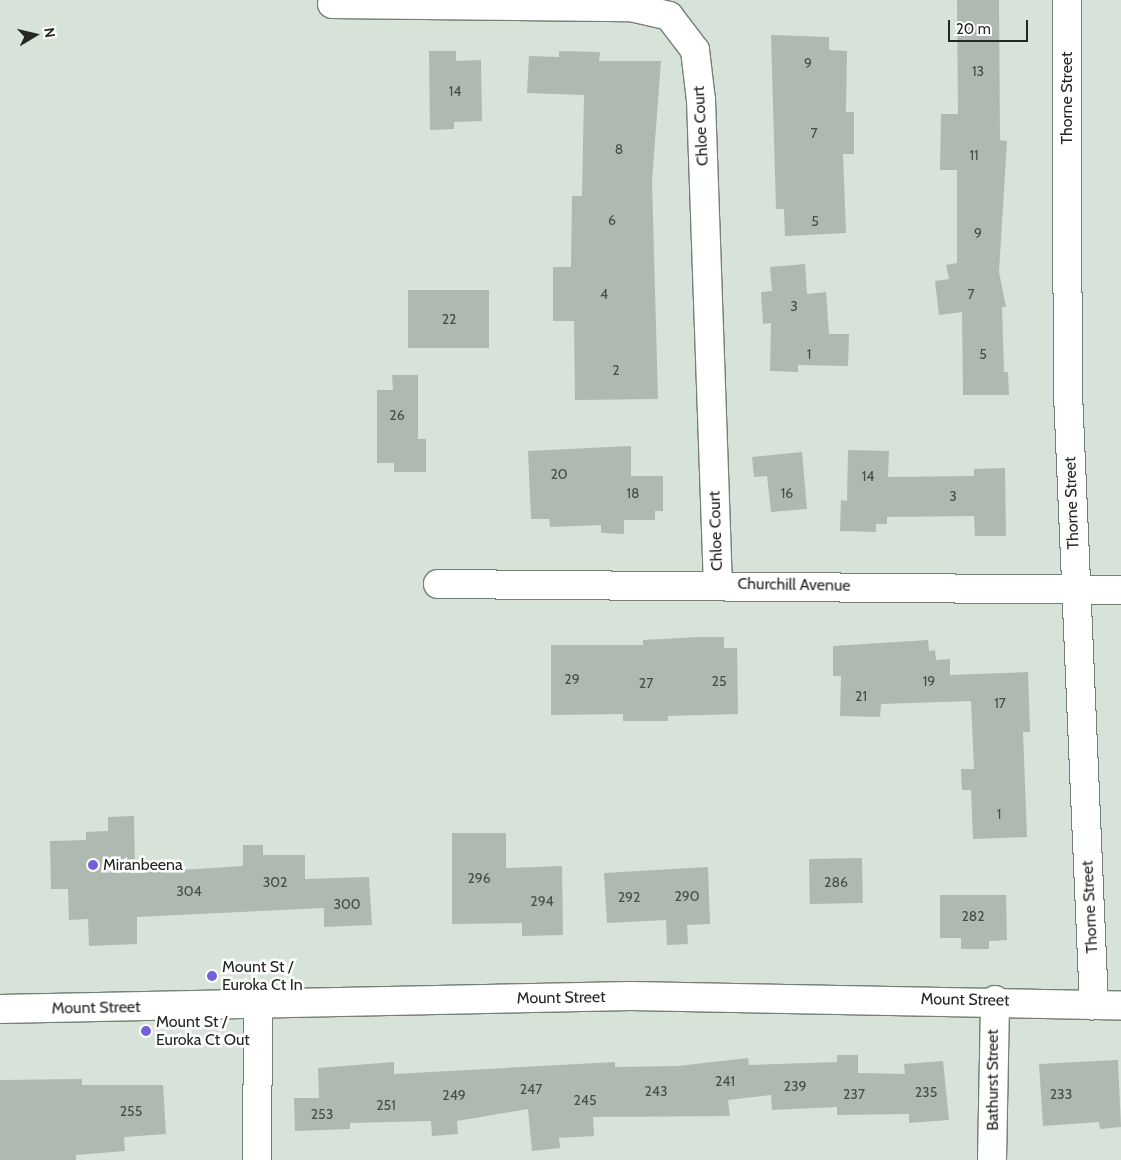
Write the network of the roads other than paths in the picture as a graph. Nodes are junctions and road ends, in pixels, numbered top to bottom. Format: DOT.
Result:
graph roads {
  1 [pos="1067,0"];
  2 [pos="332,4"];
  3 [pos="438,584"];
  4 [pos="718,584"];
  5 [pos="1121,590"];
  6 [pos="1075,591"];
  7 [pos="995,1000"];
  8 [pos="258,1004"];
  9 [pos="1094,1005"];
  10 [pos="1121,1005"];
  11 [pos="0,1009"];
  12 [pos="258,1160"];
  13 [pos="992,1160"];
  1 -- 6 [label="main road, Thorne Street"];
  2 -- 4 [label="main road, Chloe Court"];
  3 -- 4 [label="main road, Churchill Avenue"];
  4 -- 6 [label="main road, Churchill Avenue"];
  5 -- 6 [label="main road, Churchill Avenue"];
  6 -- 9 [label="main road, Thorne Street"];
  7 -- 8 [label="main road, Mount Street"];
  7 -- 9 [label="main road, Mount Street"];
  7 -- 13 [label="main road, Bathurst Street"];
  8 -- 11 [label="main road, Mount Street"];
  8 -- 12 [label="main road"];
  9 -- 10 [label="main road, Mount Street"];
}
